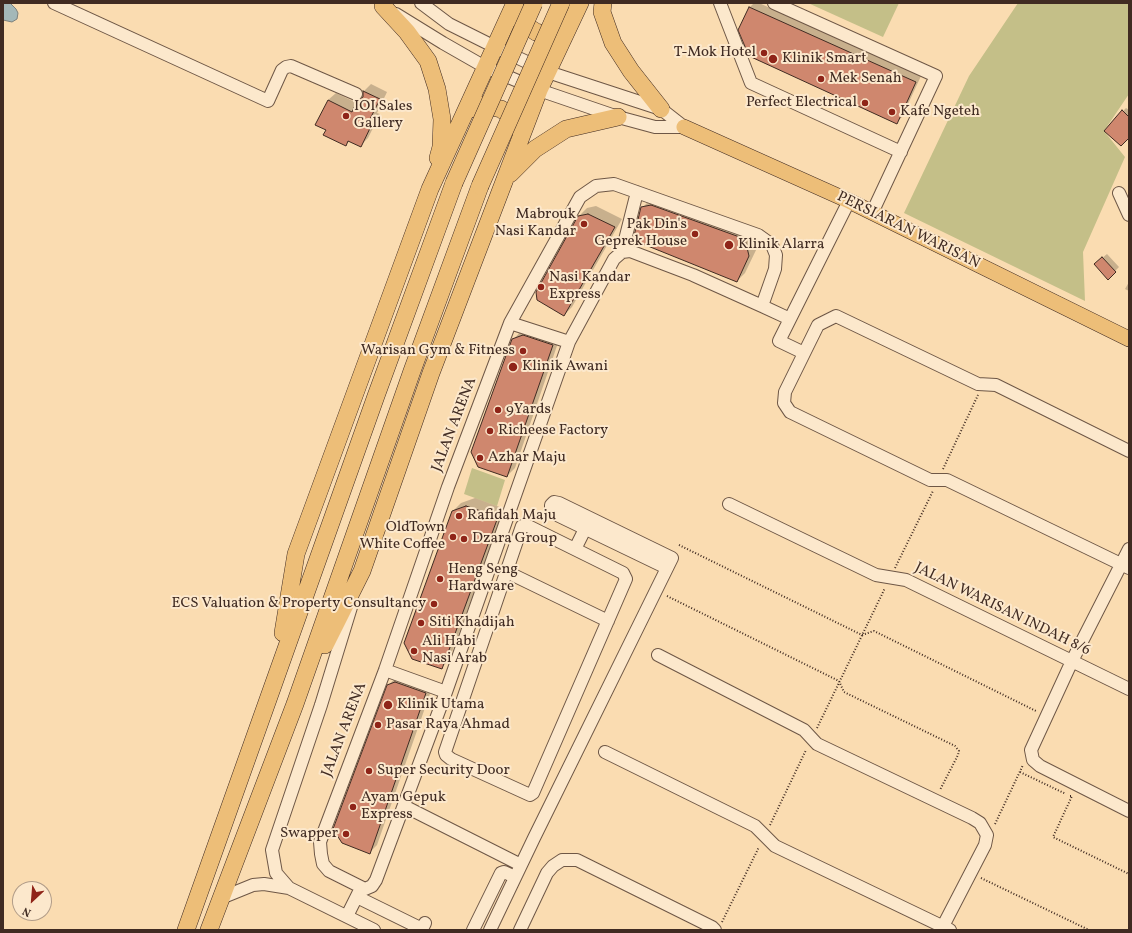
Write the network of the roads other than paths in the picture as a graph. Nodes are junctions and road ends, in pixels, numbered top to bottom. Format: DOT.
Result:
graph roads {
  1 [pos="421,3"];
  2 [pos="514,3"];
  3 [pos="518,3"];
  4 [pos="534,3"];
  5 [pos="561,3"];
  6 [pos="580,3"];
  7 [pos="602,3"];
  8 [pos="720,3"];
  9 [pos="774,3"];
  10 [pos="381,4"];
  11 [pos="61,5"];
  12 [pos="571,20"];
  13 [pos="495,47"];
  14 [pos="485,67"];
  15 [pos="548,72"];
  16 [pos="539,90"];
  17 [pos="356,94"];
  18 [pos="661,109"];
  19 [pos="618,117"];
  20 [pos="458,126"];
  21 [pos="684,127"];
  22 [pos="516,149"];
  23 [pos="901,152"];
  24 [pos="507,176"];
  25 [pos="430,189"];
  26 [pos="637,192"];
  27 [pos="1119,193"];
  28 [pos="849,201"];
  29 [pos="872,213"];
  30 [pos="1129,215"];
  31 [pos="622,252"];
  32 [pos="762,306"];
  33 [pos="790,319"];
  34 [pos="510,323"];
  35 [pos="1129,339"];
  36 [pos="569,342"];
  37 [pos="804,353"];
  38 [pos="1129,451"];
  39 [pos="729,504"];
  40 [pos="585,529"];
  41 [pos="575,549"];
  42 [pos="1129,549"];
  43 [pos="670,563"];
  44 [pos="1125,566"];
  45 [pos="362,571"];
  46 [pos="507,572"];
  47 [pos="608,621"];
  48 [pos="658,655"];
  49 [pos="1072,661"];
  50 [pos="385,670"];
  51 [pos="275,678"];
  52 [pos="1129,689"];
  53 [pos="446,692"];
  54 [pos="295,704"];
  55 [pos="604,752"];
  56 [pos="404,806"];
  57 [pos="1129,810"];
  58 [pos="521,865"];
  59 [pos="515,877"];
  60 [pos="289,888"];
  61 [pos="359,892"];
  62 [pos="221,898"];
  63 [pos="347,916"];
  64 [pos="426,923"];
  65 [pos="718,927"];
  66 [pos="944,929"];
  67 [pos="186,930"];
  68 [pos="209,930"];
  69 [pos="374,930"];
  70 [pos="473,930"];
  71 [pos="490,930"];
  72 [pos="520,930"];
  1 -- 13 [label="street"];
  2 -- 13 [label="highway"];
  3 -- 12 [label="highway"];
  4 -- 51 [label="highway, bridge"];
  5 -- 54 [label="highway, bridge"];
  6 -- 12 [label="highway"];
  7 -- 18 [label="highway"];
  8 -- 23 [label="street"];
  9 -- 23 [label="street"];
  10 -- 14 [label="street"];
  10 -- 25 [label="highway"];
  11 -- 17 [label="street"];
  12 -- 15 [label="highway"];
  13 -- 14 [label="highway"];
  13 -- 15 [label="street"];
  14 -- 16 [label="street"];
  14 -- 20 [label="highway"];
  15 -- 16 [label="highway"];
  15 -- 18 [label="street"];
  16 -- 19 [label="street"];
  16 -- 22 [label="highway"];
  18 -- 21 [label="street"];
  19 -- 21 [label="street"];
  19 -- 24 [label="highway"];
  20 -- 22 [label="highway"];
  20 -- 25 [label="highway"];
  21 -- 28 [label="main road, PERSIARAN WARISAN"];
  22 -- 24 [label="highway"];
  23 -- 29 [label="street"];
  24 -- 45 [label="highway"];
  25 -- 51 [label="highway"];
  26 -- 31 [label="street"];
  26 -- 32 [label="street, JALAN ARENA"];
  26 -- 34 [label="street, JALAN ARENA"];
  27 -- 30 [label="street"];
  28 -- 29 [label="main road, PERSIARAN WARISAN"];
  28 -- 33 [label="street"];
  29 -- 35 [label="main road, PERSIARAN WARISAN"];
  31 -- 32 [label="street"];
  31 -- 36 [label="street"];
  32 -- 33 [label="street"];
  33 -- 37 [label="street"];
  34 -- 36 [label="street"];
  34 -- 50 [label="street, JALAN ARENA"];
  36 -- 53 [label="street"];
  37 -- 38 [label="street"];
  37 -- 44 [label="street"];
  39 -- 49 [label="street, JALAN WARISAN INDAH 8/6"];
  40 -- 41 [label="street"];
  40 -- 43 [label="street"];
  40 -- 43 [label="street"];
  41 -- 46 [label="street"];
  41 -- 47 [label="street"];
  42 -- 44 [label="street"];
  43 -- 58 [label="street"];
  44 -- 49 [label="street"];
  45 -- 54 [label="highway"];
  45 -- 60 [label="street"];
  46 -- 47 [label="street"];
  46 -- 47 [label="street"];
  48 -- 66 [label="street"];
  49 -- 52 [label="street, JALAN WARISAN INDAH 8/6"];
  49 -- 57 [label="street"];
  50 -- 53 [label="street"];
  50 -- 61 [label="street, JALAN ARENA"];
  51 -- 67 [label="highway"];
  53 -- 56 [label="street"];
  54 -- 62 [label="highway"];
  55 -- 66 [label="street"];
  56 -- 58 [label="street"];
  56 -- 61 [label="street"];
  58 -- 59 [label="street"];
  59 -- 70 [label="street"];
  59 -- 71 [label="street"];
  60 -- 62 [label="street"];
  60 -- 63 [label="street"];
  61 -- 63 [label="street"];
  61 -- 64 [label="street"];
  62 -- 68 [label="highway"];
  63 -- 69 [label="street"];
  65 -- 72 [label="street"];
}
